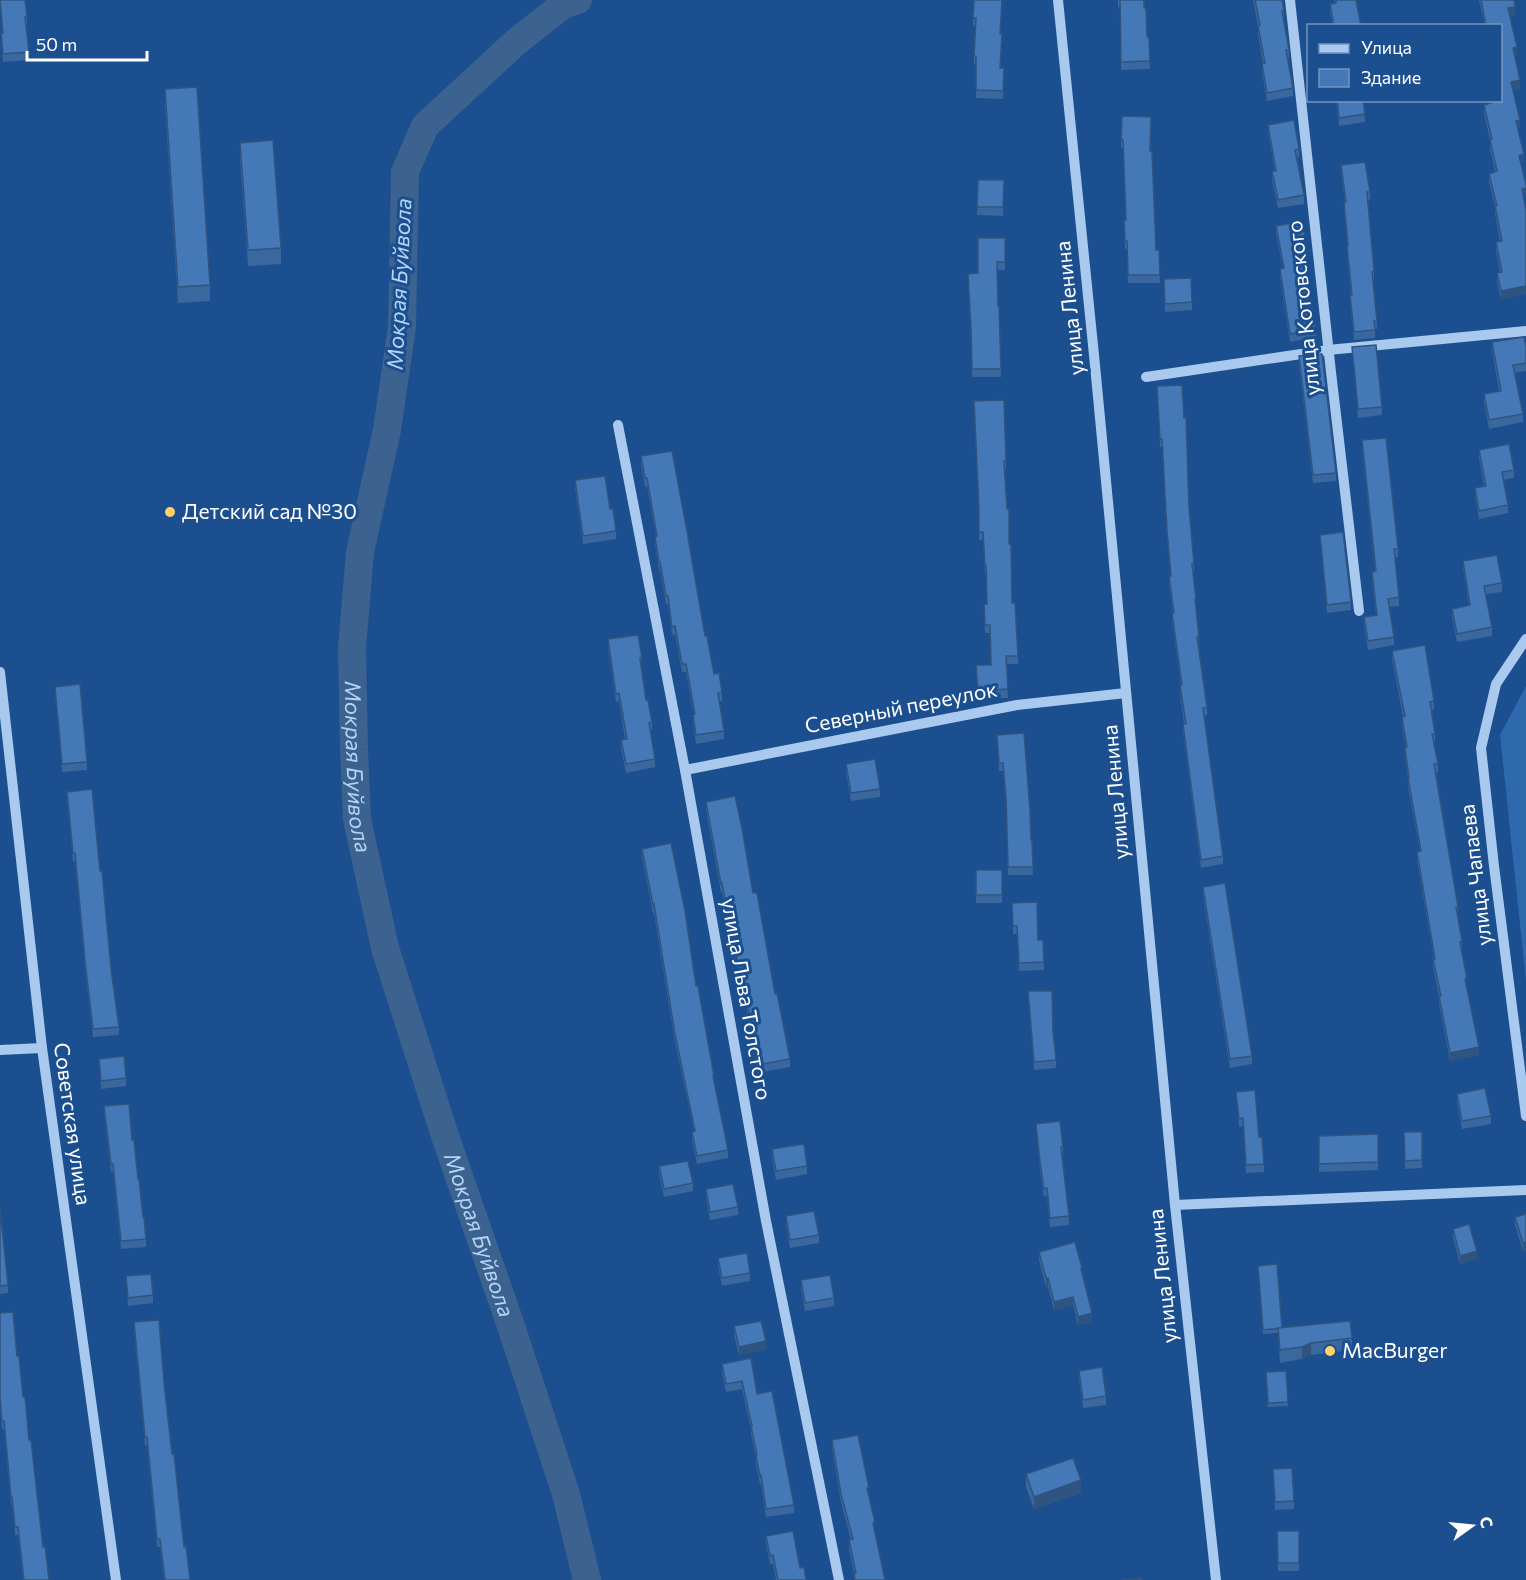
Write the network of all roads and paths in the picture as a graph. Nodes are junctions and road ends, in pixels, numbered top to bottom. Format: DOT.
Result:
graph roads {
  1 [pos="1059,0"];
  2 [pos="1290,0"];
  3 [pos="1526,331"];
  4 [pos="1328,350"];
  5 [pos="1146,377"];
  6 [pos="618,425"];
  7 [pos="1359,611"];
  8 [pos="1526,639"];
  9 [pos="0,672"];
  10 [pos="1126,693"];
  11 [pos="685,770"];
  12 [pos="42,1048"];
  13 [pos="0,1050"];
  14 [pos="1526,1116"];
  15 [pos="1526,1190"];
  16 [pos="1175,1205"];
  17 [pos="116,1580"];
  18 [pos="839,1580"];
  19 [pos="1216,1580"];
  1 -- 10 [label="street, улица Ленина"];
  2 -- 4 [label="street, улица Котовского"];
  3 -- 4 [label="street"];
  4 -- 5 [label="street"];
  4 -- 7 [label="street, улица Котовского"];
  6 -- 11 [label="street, улица Льва Толстого"];
  8 -- 14 [label="street, улица Чапаева"];
  9 -- 12 [label="street, Советская улица"];
  10 -- 11 [label="street, Северный переулок"];
  10 -- 16 [label="street, улица Ленина"];
  11 -- 18 [label="street, улица Льва Толстого"];
  12 -- 13 [label="street"];
  12 -- 17 [label="street, Советская улица"];
  15 -- 16 [label="street"];
  16 -- 19 [label="street, улица Ленина"];
}
